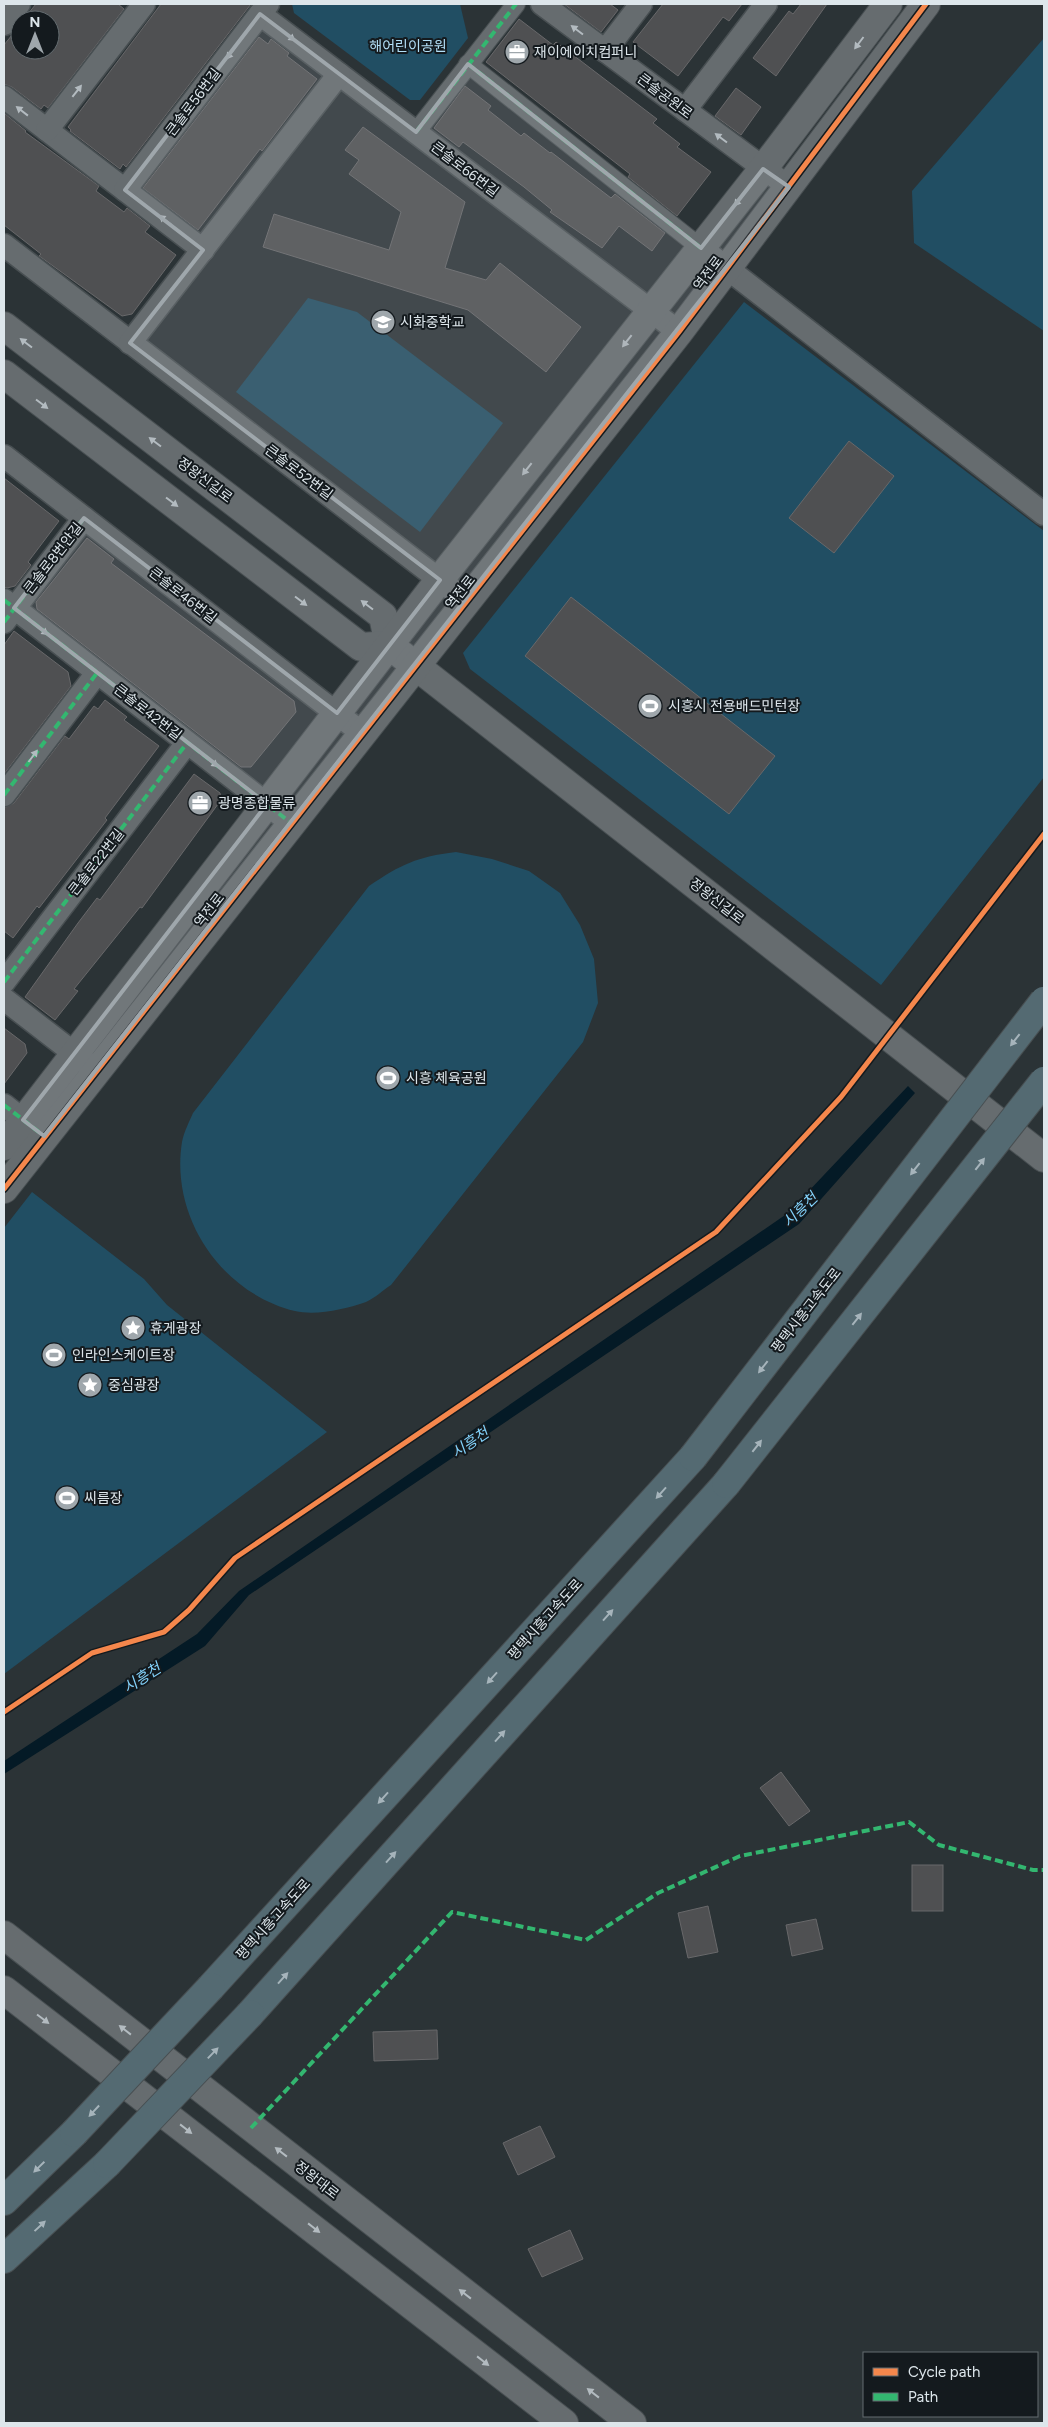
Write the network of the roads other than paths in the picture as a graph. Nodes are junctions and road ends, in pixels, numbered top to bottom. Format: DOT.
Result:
graph roads {
  1 [pos="20,4"];
  2 [pos="144,4"];
  3 [pos="516,4"];
  4 [pos="542,4"];
  5 [pos="641,4"];
  6 [pos="766,4"];
  7 [pos="888,4"];
  8 [pos="926,4"];
  9 [pos="264,9"];
  10 [pos="4,24"];
  11 [pos="605,51"];
  12 [pos="468,64"];
  13 [pos="339,74"];
  14 [pos="4,97"];
  15 [pos="685,110"];
  16 [pos="47,130"];
  17 [pos="416,132"];
  18 [pos="763,169"];
  19 [pos="789,187"];
  20 [pos="125,190"];
  21 [pos="4,245"];
  22 [pos="701,248"];
  23 [pos="203,250"];
  24 [pos="726,268"];
  25 [pos="651,311"];
  26 [pos="4,326"];
  27 [pos="679,332"];
  28 [pos="130,343"];
  29 [pos="4,374"];
  30 [pos="4,456"];
  31 [pos="1044,514"];
  32 [pos="84,518"];
  33 [pos="440,580"];
  34 [pos="467,601"];
  35 [pos="7,610"];
  36 [pos="390,645"];
  37 [pos="416,666"];
  38 [pos="97,673"];
  39 [pos="337,713"];
  40 [pos="362,734"];
  41 [pos="188,743"];
  42 [pos="4,795"];
  43 [pos="267,804"];
  44 [pos="292,823"];
  45 [pos="4,982"];
  46 [pos="4,999"];
  47 [pos="1044,1001"];
  48 [pos="74,1054"];
  49 [pos="96,1070"];
  50 [pos="1044,1081"];
  51 [pos="24,1120"];
  52 [pos="4,1146"];
  53 [pos="1044,1158"];
  54 [pos="4,1189"];
  55 [pos="4,1935"];
  56 [pos="4,1990"];
  57 [pos="4,2201"];
  58 [pos="4,2259"];
  59 [pos="564,2423"];
  60 [pos="632,2423"];
  1 -- 10 [label="street"];
  16 -- 2 [label="street, one-way"];
  3 -- 12 [label="street"];
  11 -- 4 [label="street, 큰솔공원로, one-way"];
  5 -- 11 [label="street"];
  6 -- 15 [label="street"];
  7 -- 18 [label="street, 역전로, one-way"];
  8 -- 19 [label="street, 역전로"];
  9 -- 13 [label="street, 큰솔로66번길, one-way"];
  9 -- 20 [label="street, 큰솔로56번길, one-way"];
  11 -- 15 [label="street, 큰솔공원로"];
  12 -- 17 [label="street"];
  12 -- 22 [label="street, 역전로"];
  13 -- 17 [label="street, 큰솔로66번길"];
  13 -- 23 [label="street"];
  16 -- 14 [label="street, one-way"];
  18 -- 15 [label="street, 큰솔공원로, one-way"];
  16 -- 20 [label="street"];
  17 -- 25 [label="street, 큰솔로66번길"];
  18 -- 19 [label="street, 큰솔공원로"];
  18 -- 22 [label="street, 역전로, one-way"];
  19 -- 24 [label="street, 역전로"];
  23 -- 20 [label="street, one-way"];
  21 -- 28 [label="street, 큰솔로52번길"];
  22 -- 24 [label="street, 역전로"];
  22 -- 25 [label="street, 역전로"];
  23 -- 28 [label="street"];
  24 -- 27 [label="street, 역전로"];
  24 -- 31 [label="street"];
  25 -- 27 [label="street, 큰솔로66번길"];
  25 -- 33 [label="street, 역전로, one-way"];
  36 -- 26 [label="street, 정왕신길로, one-way"];
  27 -- 34 [label="street, 역전로"];
  28 -- 33 [label="street, 큰솔로52번길"];
  29 -- 36 [label="street, one-way"];
  30 -- 32 [label="street, 큰솔로46번길"];
  32 -- 35 [label="street, 큰솔로8번안길"];
  32 -- 39 [label="street, 큰솔로46번길"];
  33 -- 34 [label="street, 큰솔로52번길"];
  33 -- 36 [label="street, 역전로"];
  34 -- 37 [label="street, 역전로"];
  35 -- 38 [label="street, 큰솔로42번길, one-way"];
  36 -- 37 [label="street, 정왕신길로"];
  36 -- 39 [label="street, 역전로"];
  37 -- 40 [label="street, 역전로"];
  37 -- 53 [label="street, 정왕신길로"];
  38 -- 41 [label="street, 큰솔로42번길"];
  42 -- 38 [label="street, one-way"];
  39 -- 40 [label="street, 큰솔로46번길"];
  39 -- 43 [label="street, 역전로"];
  40 -- 44 [label="street, 역전로"];
  41 -- 43 [label="street, 큰솔로42번길, one-way"];
  41 -- 45 [label="street, 큰솔로22번길"];
  43 -- 44 [label="street, 큰솔로42번길"];
  43 -- 48 [label="street, 역전로"];
  44 -- 49 [label="street, 역전로"];
  46 -- 48 [label="street"];
  47 -- 57 [label="highway, 평택시흥고속도로, one-way, bridge"];
  48 -- 49 [label="street"];
  48 -- 51 [label="street, 역전로"];
  49 -- 51 [label="street, 역전로"];
  58 -- 50 [label="highway, one-way, bridge"];
  51 -- 52 [label="street, 역전로"];
  51 -- 54 [label="street, 역전로"];
  60 -- 55 [label="street, 정왕대로, one-way"];
  56 -- 59 [label="street, one-way"];
}
